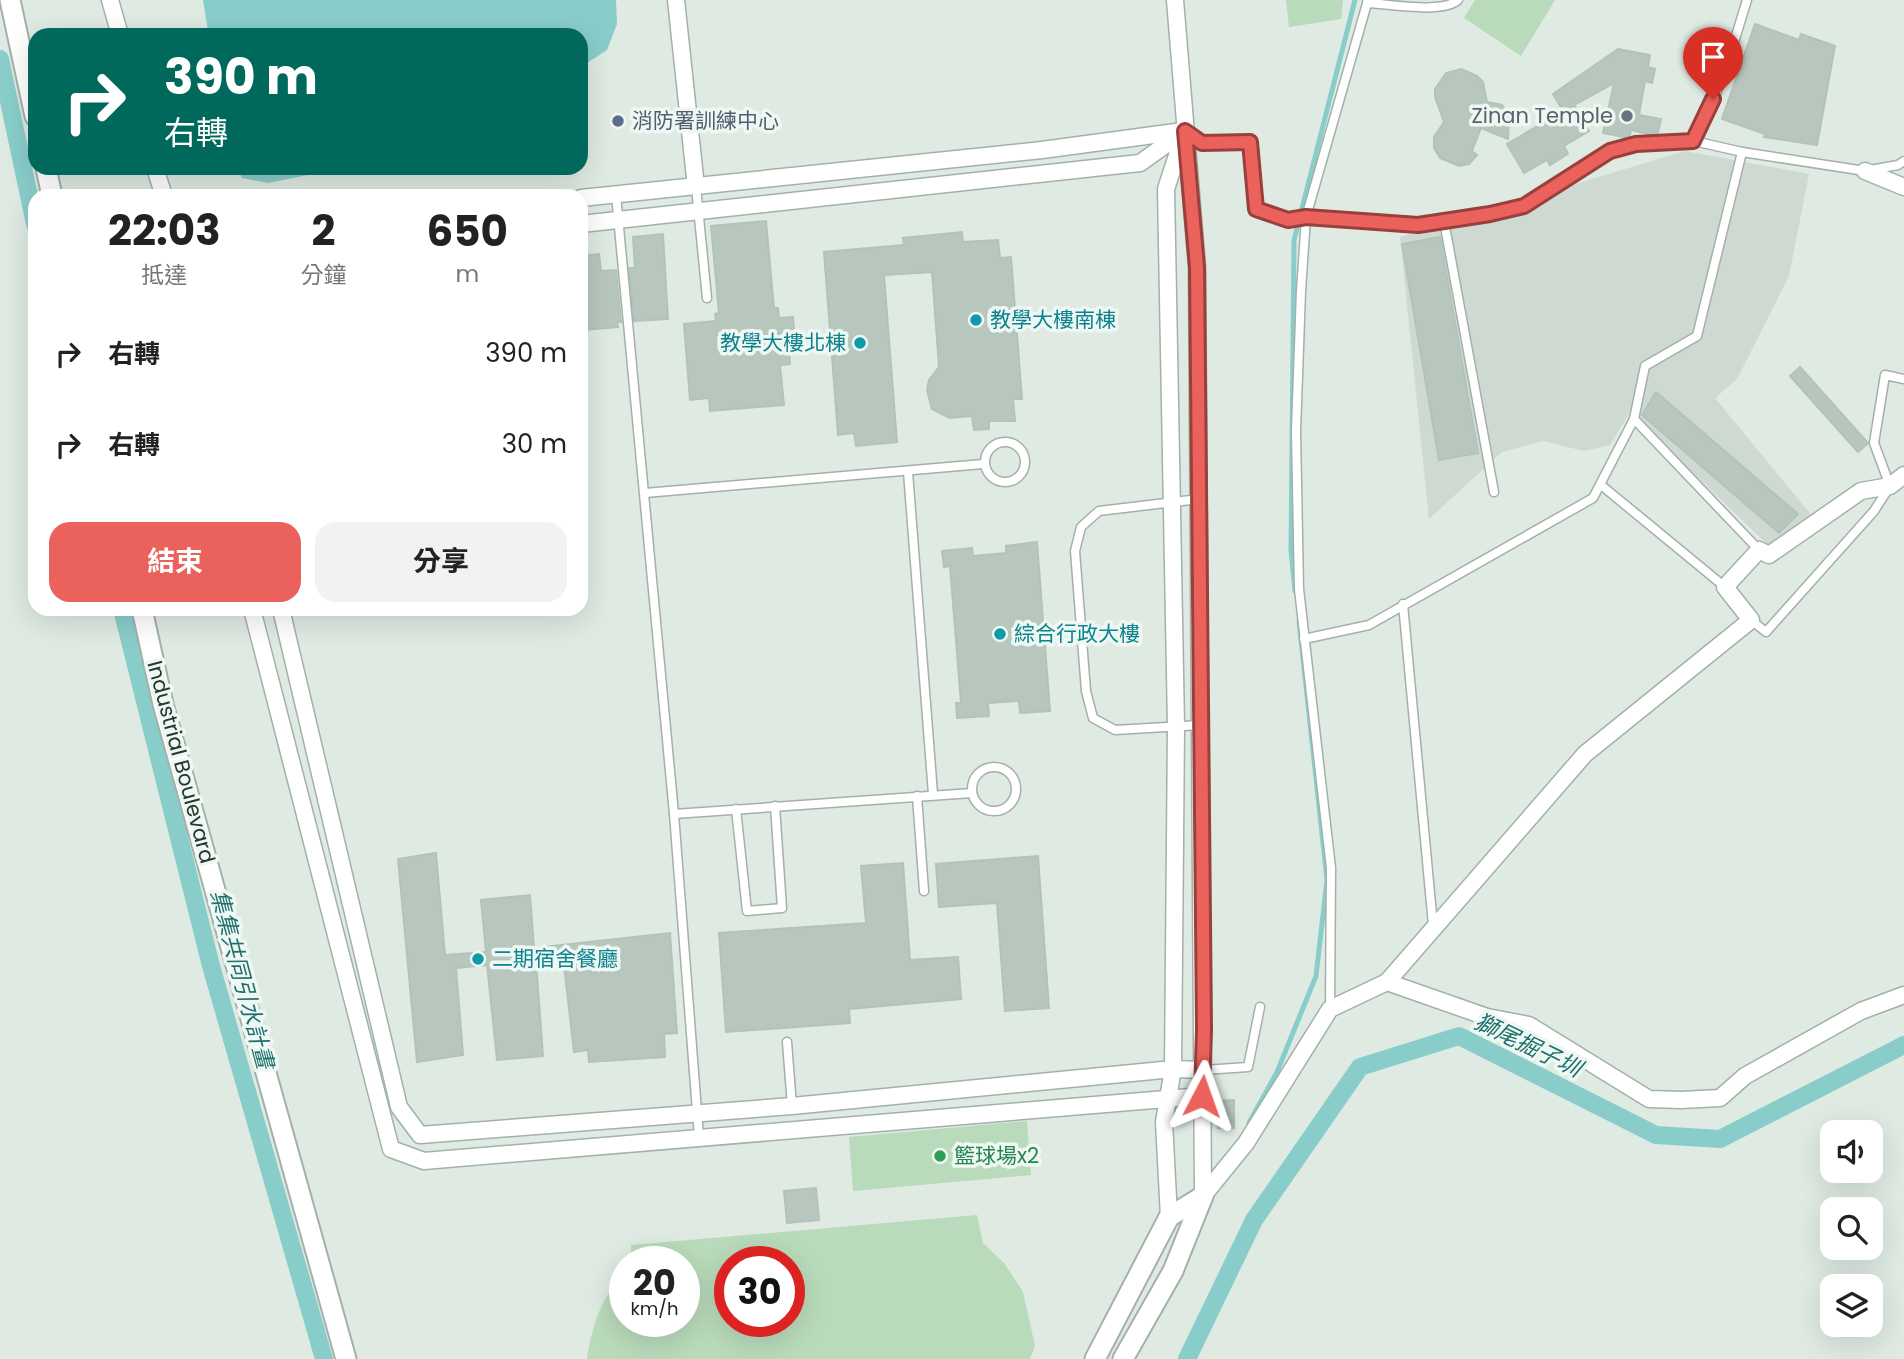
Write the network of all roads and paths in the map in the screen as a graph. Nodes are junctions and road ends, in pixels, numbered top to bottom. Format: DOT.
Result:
graph roads {
  1 [pos="10,0"];
  2 [pos="110,0"];
  3 [pos="676,0"];
  4 [pos="1175,0"];
  5 [pos="1458,0"];
  6 [pos="1747,0"];
  7 [pos="1368,1"];
  8 [pos="118,28"];
  9 [pos="28,84"];
  10 [pos="1185,131"];
  11 [pos="1693,141"];
  12 [pos="1742,152"];
  13 [pos="1904,161"];
  14 [pos="1865,171"];
  15 [pos="696,187"];
  16 [pos="1904,187"];
  17 [pos="616,195"];
  18 [pos="588,197"];
  19 [pos="699,212"];
  20 [pos="1306,217"];
  21 [pos="619,220"];
  22 [pos="1444,221"];
  23 [pos="588,223"];
  24 [pos="707,298"];
  25 [pos="1904,379"];
  26 [pos="1634,419"];
  27 [pos="984,464"];
  28 [pos="908,472"];
  29 [pos="1904,475"];
  30 [pos="1601,485"];
  31 [pos="1890,486"];
  32 [pos="1494,492"];
  33 [pos="645,493"];
  34 [pos="1201,499"];
  35 [pos="1173,502"];
  36 [pos="1759,550"];
  37 [pos="1725,587"];
  38 [pos="1403,604"];
  39 [pos="144,616"];
  40 [pos="254,616"];
  41 [pos="283,616"];
  42 [pos="1751,620"];
  43 [pos="1304,639"];
  44 [pos="1200,724"];
  45 [pos="1176,726"];
  46 [pos="319,773"];
  47 [pos="298,781"];
  48 [pos="972,793"];
  49 [pos="933,794"];
  50 [pos="917,796"];
  51 [pos="775,806"];
  52 [pos="736,809"];
  53 [pos="674,814"];
  54 [pos="924,891"];
  55 [pos="1434,928"];
  56 [pos="1387,982"];
  57 [pos="1904,995"];
  58 [pos="1260,1007"];
  59 [pos="1330,1009"];
  60 [pos="787,1042"];
  61 [pos="1173,1069"];
  62 [pos="1204,1070"];
  63 [pos="1202,1096"];
  64 [pos="1169,1098"];
  65 [pos="792,1106"];
  66 [pos="700,1114"];
  67 [pos="699,1137"];
  68 [pos="1203,1196"];
  69 [pos="1170,1217"];
  70 [pos="346,1359"];
  71 [pos="1095,1359"];
  72 [pos="1123,1359"];
  1 -- 9 [label="street"];
  2 -- 8 [label="street"];
  3 -- 15 [label="street"];
  4 -- 10 [label="street"];
  5 -- 7 [label="lane"];
  6 -- 11 [label="lane"];
  7 -- 20 [label="lane"];
  10 -- 15 [label="street"];
  10 -- 19 [label="street"];
  10 -- 20 [label="lane"];
  10 -- 34 [label="street"];
  10 -- 35 [label="street"];
  11 -- 12 [label="lane"];
  11 -- 22 [label="lane"];
  12 -- 14 [label="lane"];
  12 -- 26 [label="lane"];
  13 -- 14 [label="lane"];
  14 -- 16 [label="street"];
  15 -- 17 [label="street"];
  15 -- 19 [label="lane"];
  17 -- 18 [label="street"];
  17 -- 21 [label="lane"];
  19 -- 21 [label="street"];
  19 -- 24 [label="lane"];
  20 -- 22 [label="lane"];
  20 -- 43 [label="lane"];
  21 -- 23 [label="street"];
  21 -- 33 [label="lane"];
  22 -- 32 [label="lane"];
  25 -- 31 [label="lane"];
  26 -- 30 [label="lane"];
  26 -- 36 [label="lane"];
  27 -- 27 [label="lane"];
  27 -- 28 [label="lane"];
  28 -- 33 [label="lane"];
  28 -- 49 [label="lane"];
  29 -- 31 [label="street"];
  30 -- 37 [label="lane"];
  30 -- 38 [label="lane"];
  31 -- 36 [label="street"];
  31 -- 42 [label="lane"];
  33 -- 53 [label="lane"];
  34 -- 35 [label="lane"];
  34 -- 44 [label="street"];
  35 -- 45 [label="street"];
  35 -- 45 [label="lane"];
  36 -- 37 [label="street"];
  37 -- 42 [label="street"];
  38 -- 43 [label="lane"];
  38 -- 55 [label="lane"];
  39 -- 70 [label="street, Industrial Boulevard"];
  40 -- 47 [label="street"];
  41 -- 46 [label="street"];
  42 -- 55 [label="street"];
  43 -- 59 [label="lane"];
  44 -- 45 [label="lane"];
  44 -- 62 [label="street"];
  45 -- 61 [label="street"];
  46 -- 47 [label="street"];
  46 -- 66 [label="street"];
  47 -- 67 [label="street"];
  48 -- 48 [label="lane"];
  48 -- 49 [label="lane"];
  49 -- 50 [label="lane"];
  50 -- 51 [label="lane"];
  50 -- 54 [label="lane"];
  51 -- 52 [label="lane"];
  51 -- 52 [label="lane"];
  52 -- 53 [label="lane"];
  53 -- 66 [label="lane"];
  55 -- 56 [label="street"];
  56 -- 57 [label="street"];
  56 -- 59 [label="street"];
  58 -- 62 [label="lane"];
  59 -- 68 [label="street"];
  60 -- 65 [label="lane"];
  61 -- 62 [label="street"];
  61 -- 64 [label="street"];
  61 -- 65 [label="street"];
  62 -- 63 [label="street"];
  63 -- 64 [label="street"];
  63 -- 68 [label="street"];
  64 -- 67 [label="street"];
  64 -- 69 [label="street"];
  65 -- 66 [label="street"];
  66 -- 67 [label="lane"];
  68 -- 69 [label="street"];
  68 -- 72 [label="street"];
  69 -- 71 [label="street"];
}
